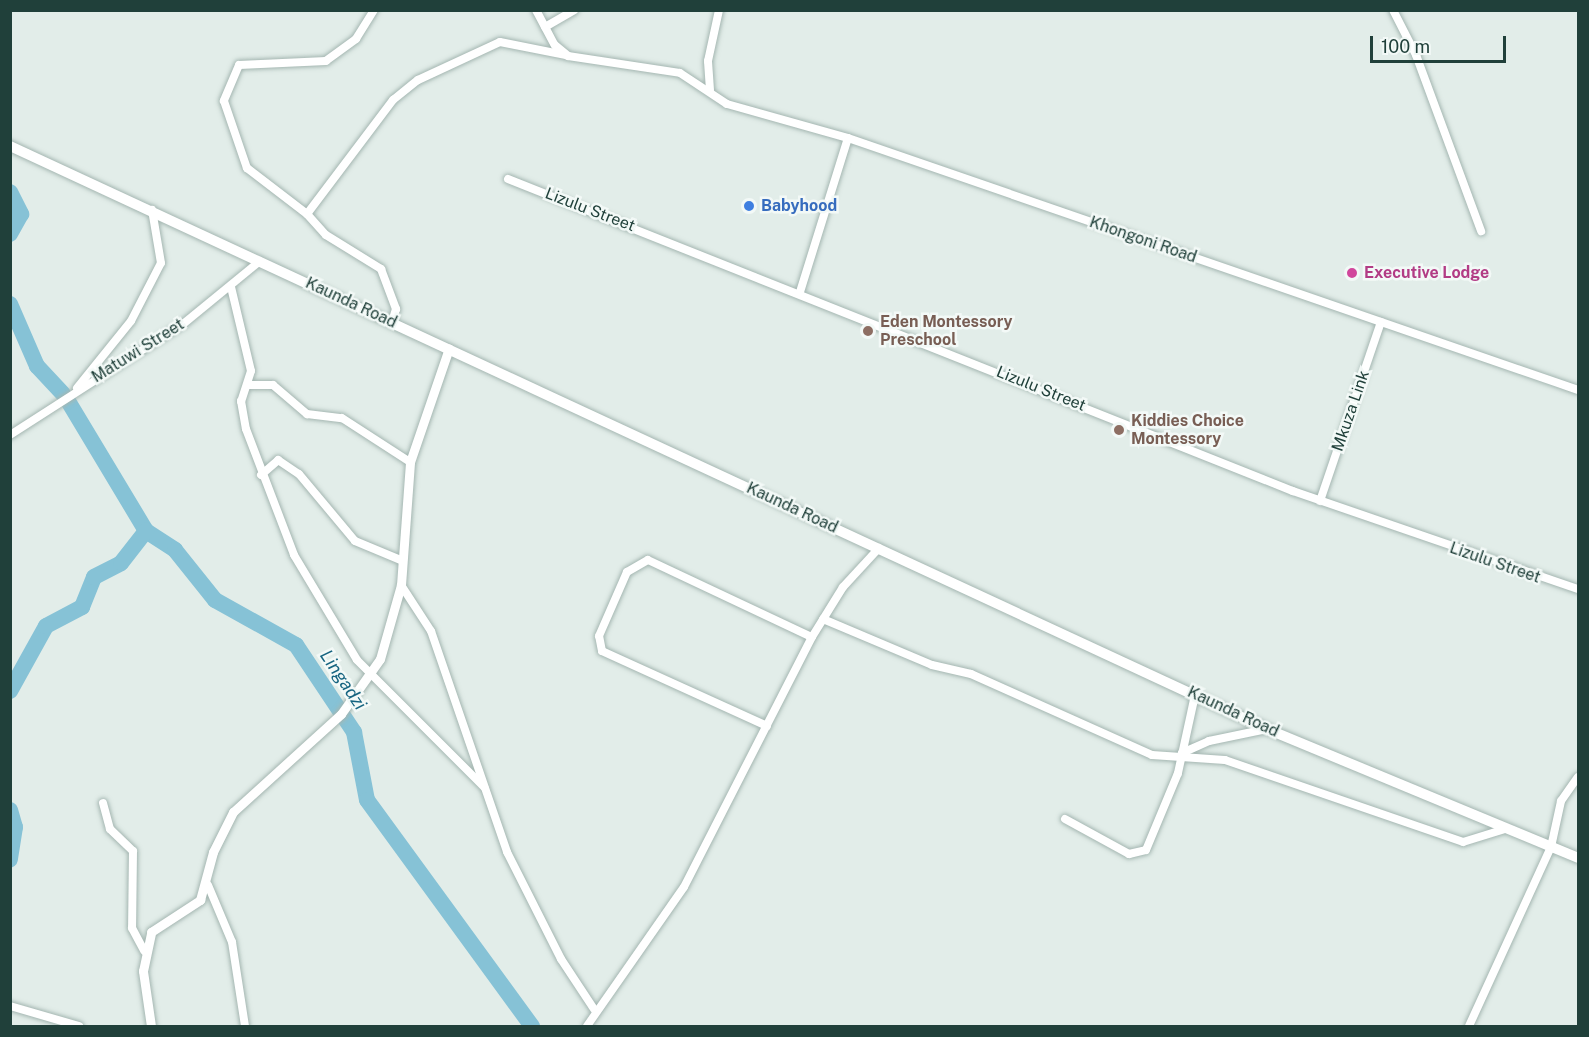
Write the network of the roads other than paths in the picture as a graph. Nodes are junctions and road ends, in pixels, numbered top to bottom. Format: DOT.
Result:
graph roads {
  1 [pos="374,10"];
  2 [pos="536,10"];
  3 [pos="574,10"];
  4 [pos="719,10"];
  5 [pos="1393,10"];
  6 [pos="545,27"];
  7 [pos="568,56"];
  8 [pos="710,90"];
  9 [pos="848,138"];
  10 [pos="10,146"];
  11 [pos="508,179"];
  12 [pos="152,210"];
  13 [pos="307,214"];
  14 [pos="1481,231"];
  15 [pos="260,261"];
  16 [pos="231,287"];
  17 [pos="800,292"];
  18 [pos="392,322"];
  19 [pos="1382,322"];
  20 [pos="449,348"];
  21 [pos="249,385"];
  22 [pos="76,389"];
  23 [pos="1578,390"];
  24 [pos="10,435"];
  25 [pos="410,462"];
  26 [pos="261,475"];
  27 [pos="1320,501"];
  28 [pos="879,548"];
  29 [pos="403,561"];
  30 [pos="401,585"];
  31 [pos="1578,589"];
  32 [pos="823,619"];
  33 [pos="812,637"];
  34 [pos="372,675"];
  35 [pos="1194,695"];
  36 [pos="766,726"];
  37 [pos="1267,729"];
  38 [pos="1180,754"];
  39 [pos="1578,777"];
  40 [pos="484,787"];
  41 [pos="103,803"];
  42 [pos="1065,819"];
  43 [pos="1505,829"];
  44 [pos="1551,847"];
  45 [pos="1578,858"];
  46 [pos="208,885"];
  47 [pos="144,951"];
  48 [pos="10,1006"];
  49 [pos="594,1009"];
  50 [pos="79,1026"];
  51 [pos="151,1026"];
  52 [pos="245,1026"];
  53 [pos="587,1026"];
  54 [pos="1469,1026"];
  1 -- 13 [label="street"];
  2 -- 6 [label="street"];
  3 -- 6 [label="street"];
  4 -- 8 [label="street"];
  5 -- 14 [label="street"];
  6 -- 7 [label="street"];
  7 -- 8 [label="street, Khongoni Road"];
  7 -- 13 [label="street, Khongoni Road"];
  8 -- 9 [label="street, Khongoni Road"];
  9 -- 17 [label="street"];
  9 -- 19 [label="street, Khongoni Road"];
  10 -- 12 [label="main road, Kaunda Road"];
  11 -- 17 [label="street, Lizulu Street"];
  12 -- 15 [label="main road, Kaunda Road"];
  12 -- 22 [label="street"];
  13 -- 18 [label="street"];
  15 -- 16 [label="street, Matuwi Street"];
  15 -- 18 [label="main road, Kaunda Road"];
  16 -- 21 [label="street"];
  16 -- 22 [label="street, Matuwi Street"];
  17 -- 27 [label="street, Lizulu Street"];
  18 -- 20 [label="main road, Kaunda Road"];
  19 -- 23 [label="street, Khongoni Road"];
  19 -- 27 [label="street, Mkuza Link"];
  20 -- 25 [label="street"];
  20 -- 28 [label="main road, Kaunda Road"];
  21 -- 25 [label="street"];
  21 -- 26 [label="street"];
  22 -- 24 [label="street, Matuwi Street"];
  25 -- 29 [label="street"];
  26 -- 29 [label="street"];
  26 -- 34 [label="street"];
  27 -- 31 [label="street, Lizulu Street"];
  28 -- 32 [label="street"];
  28 -- 35 [label="main road, Kaunda Road"];
  29 -- 30 [label="street"];
  30 -- 34 [label="street"];
  30 -- 40 [label="street"];
  32 -- 33 [label="street"];
  32 -- 38 [label="street"];
  33 -- 36 [label="street"];
  33 -- 36 [label="street"];
  34 -- 40 [label="street"];
  34 -- 46 [label="street"];
  35 -- 37 [label="main road, Kaunda Road"];
  35 -- 38 [label="street"];
  36 -- 49 [label="street"];
  37 -- 38 [label="street"];
  37 -- 43 [label="main road, Kaunda Road"];
  38 -- 42 [label="street"];
  38 -- 43 [label="street"];
  39 -- 44 [label="street"];
  40 -- 49 [label="street"];
  41 -- 47 [label="street"];
  43 -- 44 [label="main road, Kaunda Road"];
  44 -- 45 [label="main road, Kaunda Road"];
  44 -- 54 [label="street"];
  46 -- 47 [label="street"];
  46 -- 52 [label="street"];
  47 -- 51 [label="street"];
  48 -- 50 [label="street"];
  49 -- 53 [label="street"];
}
